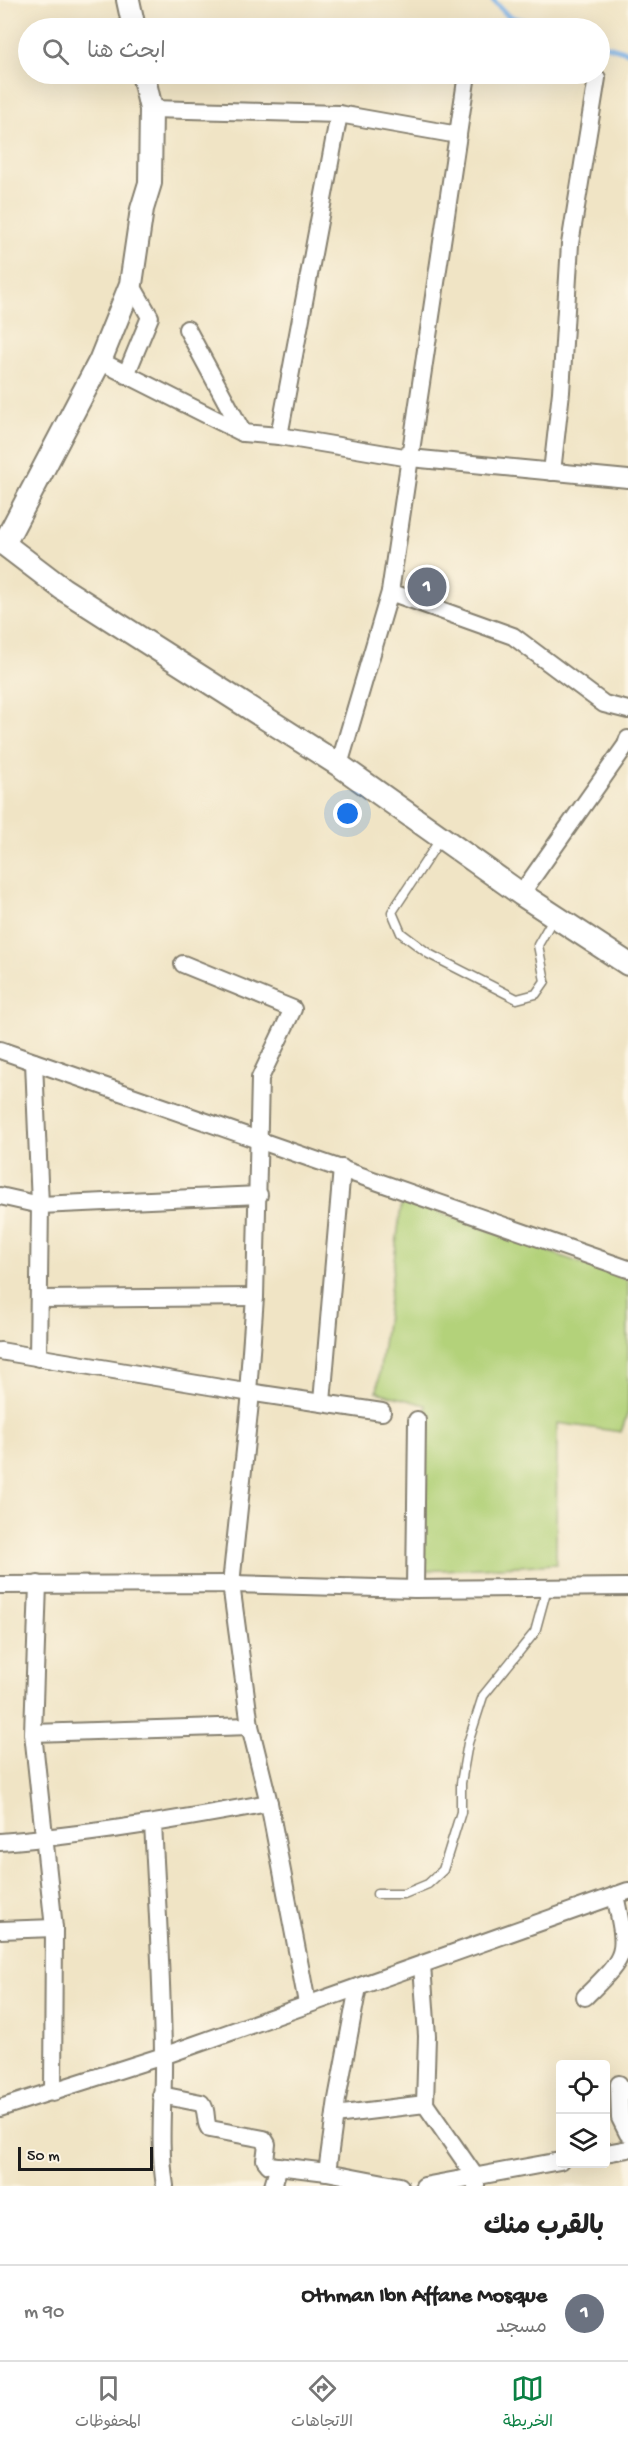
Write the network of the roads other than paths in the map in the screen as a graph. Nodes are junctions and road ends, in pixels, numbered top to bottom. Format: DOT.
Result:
graph roads {
  1 [pos="129,0"];
  2 [pos="132,18"];
  3 [pos="145,84"];
  4 [pos="466,84"];
  5 [pos="596,84"];
  6 [pos="151,109"];
  7 [pos="339,114"];
  8 [pos="458,135"];
  9 [pos="131,284"];
  10 [pos="188,329"];
  11 [pos="100,361"];
  12 [pos="126,375"];
  13 [pos="243,433"];
  14 [pos="279,436"];
  15 [pos="410,458"];
  16 [pos="552,472"];
  17 [pos="628,479"];
  18 [pos="2,542"];
  19 [pos="390,592"];
  20 [pos="628,710"];
  21 [pos="627,744"];
  22 [pos="339,765"];
  23 [pos="441,837"];
  24 [pos="521,894"];
  25 [pos="555,916"];
  26 [pos="183,964"];
  27 [pos="628,964"];
  28 [pos="0,1050"];
  29 [pos="34,1062"];
  30 [pos="260,1139"];
  31 [pos="342,1168"];
  32 [pos="259,1195"];
  33 [pos="0,1196"];
  34 [pos="40,1205"];
  35 [pos="628,1269"];
  36 [pos="255,1297"];
  37 [pos="40,1299"];
  38 [pos="0,1351"];
  39 [pos="38,1358"];
  40 [pos="250,1393"];
  41 [pos="322,1402"];
  42 [pos="382,1412"];
  43 [pos="417,1420"];
  44 [pos="38,1584"];
  45 [pos="231,1584"];
  46 [pos="0,1585"];
  47 [pos="628,1587"];
  48 [pos="547,1588"];
  49 [pos="415,1589"];
  50 [pos="249,1726"];
  51 [pos="33,1733"];
  52 [pos="269,1803"];
  53 [pos="153,1824"];
  54 [pos="44,1839"];
  55 [pos="0,1842"];
  56 [pos="622,1893"];
  57 [pos="377,1894"];
  58 [pos="54,1928"];
  59 [pos="0,1930"];
  60 [pos="422,1965"];
  61 [pos="358,1987"];
  62 [pos="585,1997"];
  63 [pos="307,2003"];
  64 [pos="163,2056"];
  65 [pos="619,2084"];
  66 [pos="53,2093"];
  67 [pos="161,2095"];
  68 [pos="425,2104"];
  69 [pos="0,2108"];
  70 [pos="335,2115"];
  71 [pos="628,2134"];
  72 [pos="628,2149"];
  73 [pos="610,2152"];
  74 [pos="556,2162"];
  75 [pos="279,2166"];
  76 [pos="327,2172"];
  77 [pos="481,2178"];
  78 [pos="165,2186"];
  79 [pos="273,2186"];
  80 [pos="400,2186"];
  81 [pos="423,2186"];
  82 [pos="504,2186"];
  1 -- 2 [label="main road"];
  3 -- 6 [label="main road"];
  4 -- 8 [label="street"];
  5 -- 16 [label="street"];
  6 -- 7 [label="street"];
  6 -- 9 [label="main road"];
  7 -- 8 [label="street"];
  7 -- 14 [label="street"];
  8 -- 15 [label="street"];
  9 -- 11 [label="main road"];
  9 -- 12 [label="street"];
  10 -- 13 [label="street"];
  11 -- 12 [label="street"];
  11 -- 18 [label="main road"];
  12 -- 13 [label="street"];
  13 -- 14 [label="street"];
  14 -- 15 [label="street"];
  15 -- 16 [label="street"];
  15 -- 19 [label="street"];
  16 -- 17 [label="street"];
  18 -- 22 [label="main road"];
  19 -- 20 [label="street"];
  19 -- 22 [label="street"];
  21 -- 24 [label="street"];
  22 -- 23 [label="main road"];
  23 -- 24 [label="main road"];
  23 -- 25 [label="lane"];
  24 -- 25 [label="main road"];
  25 -- 27 [label="main road"];
  26 -- 30 [label="street"];
  28 -- 29 [label="street"];
  29 -- 30 [label="street"];
  29 -- 34 [label="street"];
  30 -- 31 [label="street"];
  30 -- 32 [label="street"];
  31 -- 35 [label="street"];
  31 -- 41 [label="street"];
  32 -- 34 [label="street"];
  32 -- 36 [label="street"];
  33 -- 34 [label="street"];
  34 -- 37 [label="street"];
  36 -- 37 [label="street"];
  36 -- 40 [label="street"];
  37 -- 39 [label="street"];
  38 -- 39 [label="street"];
  39 -- 40 [label="street"];
  40 -- 41 [label="street"];
  40 -- 45 [label="street"];
  41 -- 42 [label="street"];
  43 -- 49 [label="street"];
  44 -- 45 [label="street"];
  44 -- 46 [label="street"];
  44 -- 51 [label="street"];
  45 -- 49 [label="street"];
  45 -- 50 [label="street"];
  47 -- 48 [label="street"];
  48 -- 49 [label="street"];
  48 -- 57 [label="lane"];
  50 -- 51 [label="street"];
  50 -- 52 [label="street"];
  51 -- 54 [label="street"];
  52 -- 53 [label="street"];
  52 -- 63 [label="street"];
  53 -- 54 [label="street"];
  53 -- 64 [label="street"];
  54 -- 55 [label="street"];
  54 -- 58 [label="street"];
  56 -- 60 [label="street"];
  56 -- 62 [label="street"];
  58 -- 59 [label="street"];
  58 -- 66 [label="street"];
  60 -- 61 [label="street"];
  60 -- 68 [label="street"];
  61 -- 63 [label="street"];
  61 -- 70 [label="street"];
  63 -- 64 [label="street"];
  64 -- 66 [label="street"];
  64 -- 67 [label="street"];
  65 -- 71 [label="street"];
  66 -- 69 [label="street"];
  67 -- 75 [label="street"];
  67 -- 78 [label="street"];
  68 -- 70 [label="street"];
  68 -- 77 [label="street"];
  70 -- 76 [label="street"];
  72 -- 73 [label="street"];
  74 -- 77 [label="street"];
  75 -- 76 [label="street"];
  75 -- 79 [label="street"];
  76 -- 80 [label="street"];
  77 -- 81 [label="street"];
  77 -- 82 [label="street"];
}
